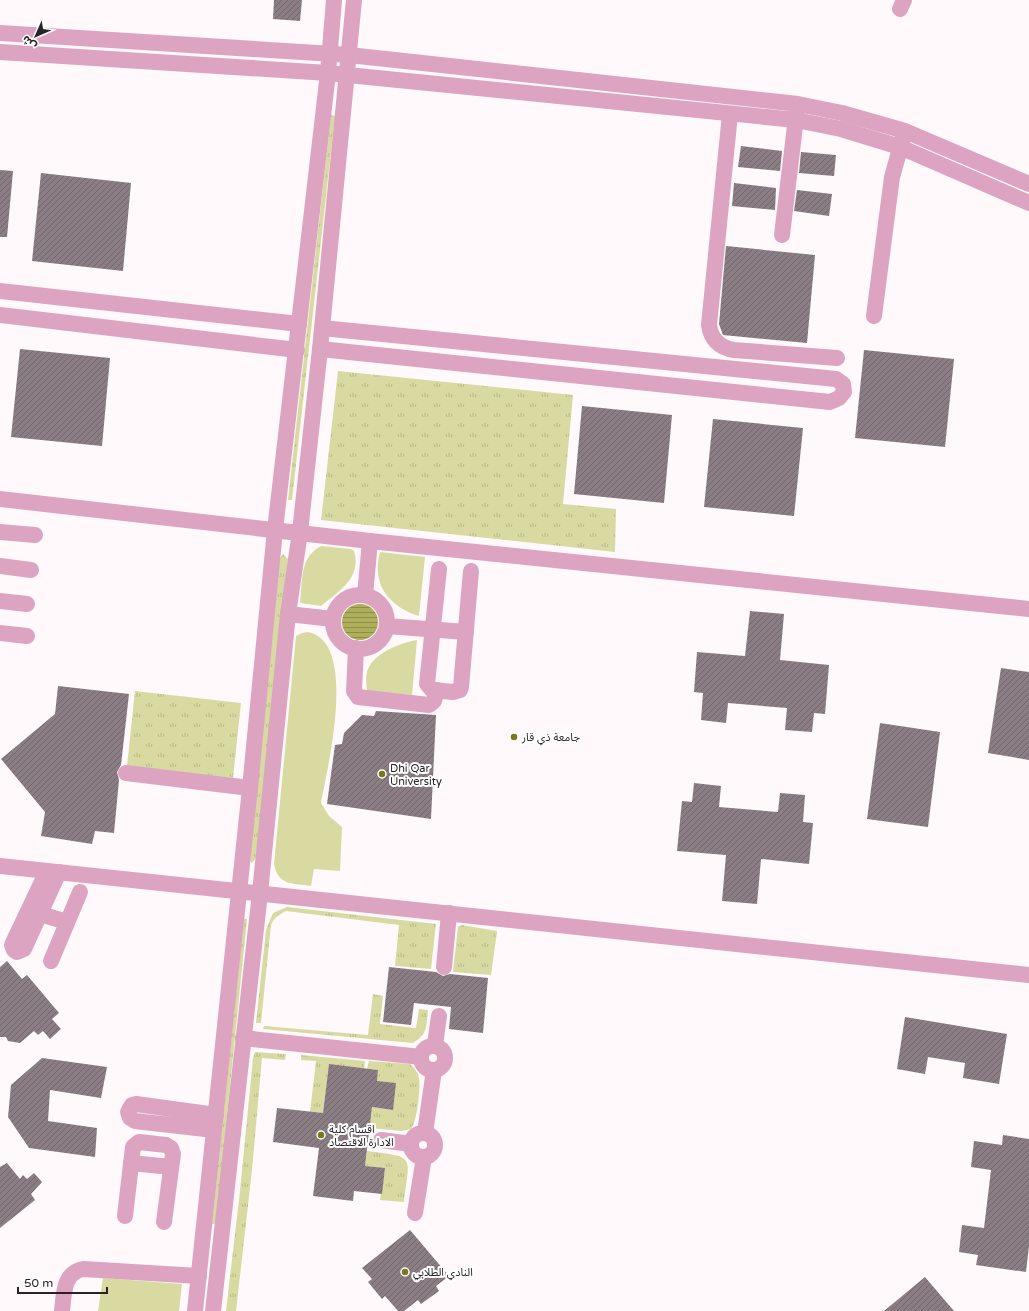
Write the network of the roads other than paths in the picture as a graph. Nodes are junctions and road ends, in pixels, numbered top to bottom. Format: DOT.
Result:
graph roads {
  1 [pos="334,0"];
  2 [pos="354,0"];
  3 [pos="0,33"];
  4 [pos="0,52"];
  5 [pos="330,54"];
  6 [pos="349,55"];
  7 [pos="328,73"];
  8 [pos="347,75"];
  9 [pos="798,104"];
  10 [pos="730,114"];
  11 [pos="796,120"];
  12 [pos="905,131"];
  13 [pos="900,147"];
  14 [pos="1029,184"];
  15 [pos="1029,203"];
  16 [pos="782,235"];
  17 [pos="0,291"];
  18 [pos="73,299"];
  19 [pos="0,315"];
  20 [pos="874,316"];
  21 [pos="71,324"];
  22 [pos="299,324"];
  23 [pos="322,328"];
  24 [pos="320,349"];
  25 [pos="535,349"];
  26 [pos="297,350"];
  27 [pos="837,358"];
  28 [pos="647,360"];
  29 [pos="535,371"];
  30 [pos="770,372"];
  31 [pos="646,383"];
  32 [pos="767,396"];
  33 [pos="0,500"];
  34 [pos="276,530"];
  35 [pos="0,532"];
  36 [pos="300,532"];
  37 [pos="35,535"];
  38 [pos="370,541"];
  39 [pos="0,566"];
  40 [pos="439,569"];
  41 [pos="31,570"];
  42 [pos="471,571"];
  43 [pos="364,595"];
  44 [pos="0,601"];
  45 [pos="27,604"];
  46 [pos="1029,609"];
  47 [pos="288,614"];
  48 [pos="333,619"];
  49 [pos="387,626"];
  50 [pos="433,630"];
  51 [pos="466,632"];
  52 [pos="0,633"];
  53 [pos="27,636"];
  54 [pos="356,648"];
  55 [pos="437,690"];
  56 [pos="126,773"];
  57 [pos="250,788"];
  58 [pos="0,866"];
  59 [pos="53,871"];
  60 [pos="240,891"];
  61 [pos="80,892"];
  62 [pos="260,893"];
  63 [pos="449,913"];
  64 [pos="40,914"];
  65 [pos="67,922"];
  66 [pos="51,961"];
  67 [pos="444,967"];
  68 [pos="1029,974"];
  69 [pos="439,1016"];
  70 [pos="242,1038"];
  71 [pos="435,1045"];
  72 [pos="421,1057"];
  73 [pos="434,1070"];
  74 [pos="215,1122"];
  75 [pos="167,1124"];
  76 [pos="425,1133"];
  77 [pos="381,1140"];
  78 [pos="411,1144"];
  79 [pos="164,1145"];
  80 [pos="424,1157"];
  81 [pos="131,1163"];
  82 [pos="171,1167"];
  83 [pos="415,1213"];
  84 [pos="125,1216"];
  85 [pos="164,1222"];
  86 [pos="204,1232"];
  87 [pos="222,1233"];
  88 [pos="199,1276"];
  89 [pos="62,1311"];
  90 [pos="195,1311"];
  91 [pos="213,1311"];
  1 -- 5 [label="street"];
  2 -- 6 [label="street"];
  3 -- 5 [label="street"];
  4 -- 7 [label="street"];
  5 -- 6 [label="street"];
  5 -- 7 [label="street"];
  6 -- 8 [label="street"];
  6 -- 9 [label="street"];
  7 -- 8 [label="street"];
  7 -- 22 [label="street"];
  8 -- 10 [label="street"];
  8 -- 23 [label="street"];
  9 -- 11 [label="street"];
  9 -- 12 [label="street"];
  10 -- 11 [label="street"];
  10 -- 27 [label="street"];
  11 -- 13 [label="street"];
  11 -- 16 [label="street"];
  12 -- 13 [label="street"];
  12 -- 14 [label="street"];
  13 -- 15 [label="street"];
  13 -- 20 [label="street"];
  17 -- 18 [label="street"];
  18 -- 21 [label="street"];
  18 -- 22 [label="street"];
  19 -- 21 [label="street"];
  21 -- 26 [label="street"];
  22 -- 26 [label="street"];
  23 -- 24 [label="street"];
  23 -- 25 [label="street"];
  24 -- 29 [label="street"];
  24 -- 36 [label="street"];
  25 -- 28 [label="street"];
  25 -- 29 [label="street"];
  26 -- 34 [label="street"];
  28 -- 30 [label="street"];
  28 -- 31 [label="street"];
  29 -- 31 [label="street"];
  30 -- 32 [label="street"];
  30 -- 32 [label="street"];
  31 -- 32 [label="street"];
  33 -- 34 [label="street"];
  34 -- 36 [label="street"];
  34 -- 57 [label="street"];
  35 -- 37 [label="street"];
  36 -- 38 [label="street"];
  36 -- 47 [label="street"];
  38 -- 43 [label="street"];
  38 -- 46 [label="street"];
  39 -- 41 [label="street"];
  40 -- 50 [label="street"];
  42 -- 51 [label="street"];
  43 -- 48 [label="street"];
  43 -- 49 [label="street"];
  44 -- 45 [label="street"];
  47 -- 48 [label="street"];
  47 -- 62 [label="street"];
  48 -- 54 [label="street"];
  49 -- 50 [label="street"];
  49 -- 54 [label="street"];
  50 -- 51 [label="street"];
  50 -- 55 [label="street"];
  51 -- 55 [label="street"];
  52 -- 53 [label="street"];
  54 -- 55 [label="street"];
  56 -- 57 [label="street"];
  57 -- 60 [label="street"];
  58 -- 59 [label="street"];
  59 -- 60 [label="street"];
  59 -- 64 [label="street"];
  59 -- 64 [label="street"];
  60 -- 62 [label="street"];
  60 -- 74 [label="street"];
  61 -- 65 [label="street"];
  62 -- 63 [label="street"];
  62 -- 70 [label="street"];
  63 -- 67 [label="street"];
  63 -- 68 [label="street"];
  64 -- 65 [label="street"];
  65 -- 66 [label="street"];
  69 -- 71 [label="street"];
  70 -- 72 [label="street"];
  70 -- 87 [label="street"];
  71 -- 72 [label="street"];
  71 -- 73 [label="street"];
  72 -- 73 [label="street"];
  73 -- 76 [label="street"];
  74 -- 75 [label="street"];
  74 -- 75 [label="street"];
  74 -- 86 [label="street"];
  75 -- 79 [label="street"];
  76 -- 78 [label="street"];
  76 -- 80 [label="street"];
  77 -- 78 [label="street"];
  78 -- 80 [label="street"];
  79 -- 81 [label="street"];
  79 -- 82 [label="street"];
  80 -- 83 [label="street"];
  81 -- 82 [label="street"];
  81 -- 84 [label="street"];
  82 -- 85 [label="street"];
  86 -- 87 [label="street"];
  86 -- 88 [label="street"];
  87 -- 91 [label="street"];
  88 -- 89 [label="street"];
  88 -- 90 [label="street"];
}
